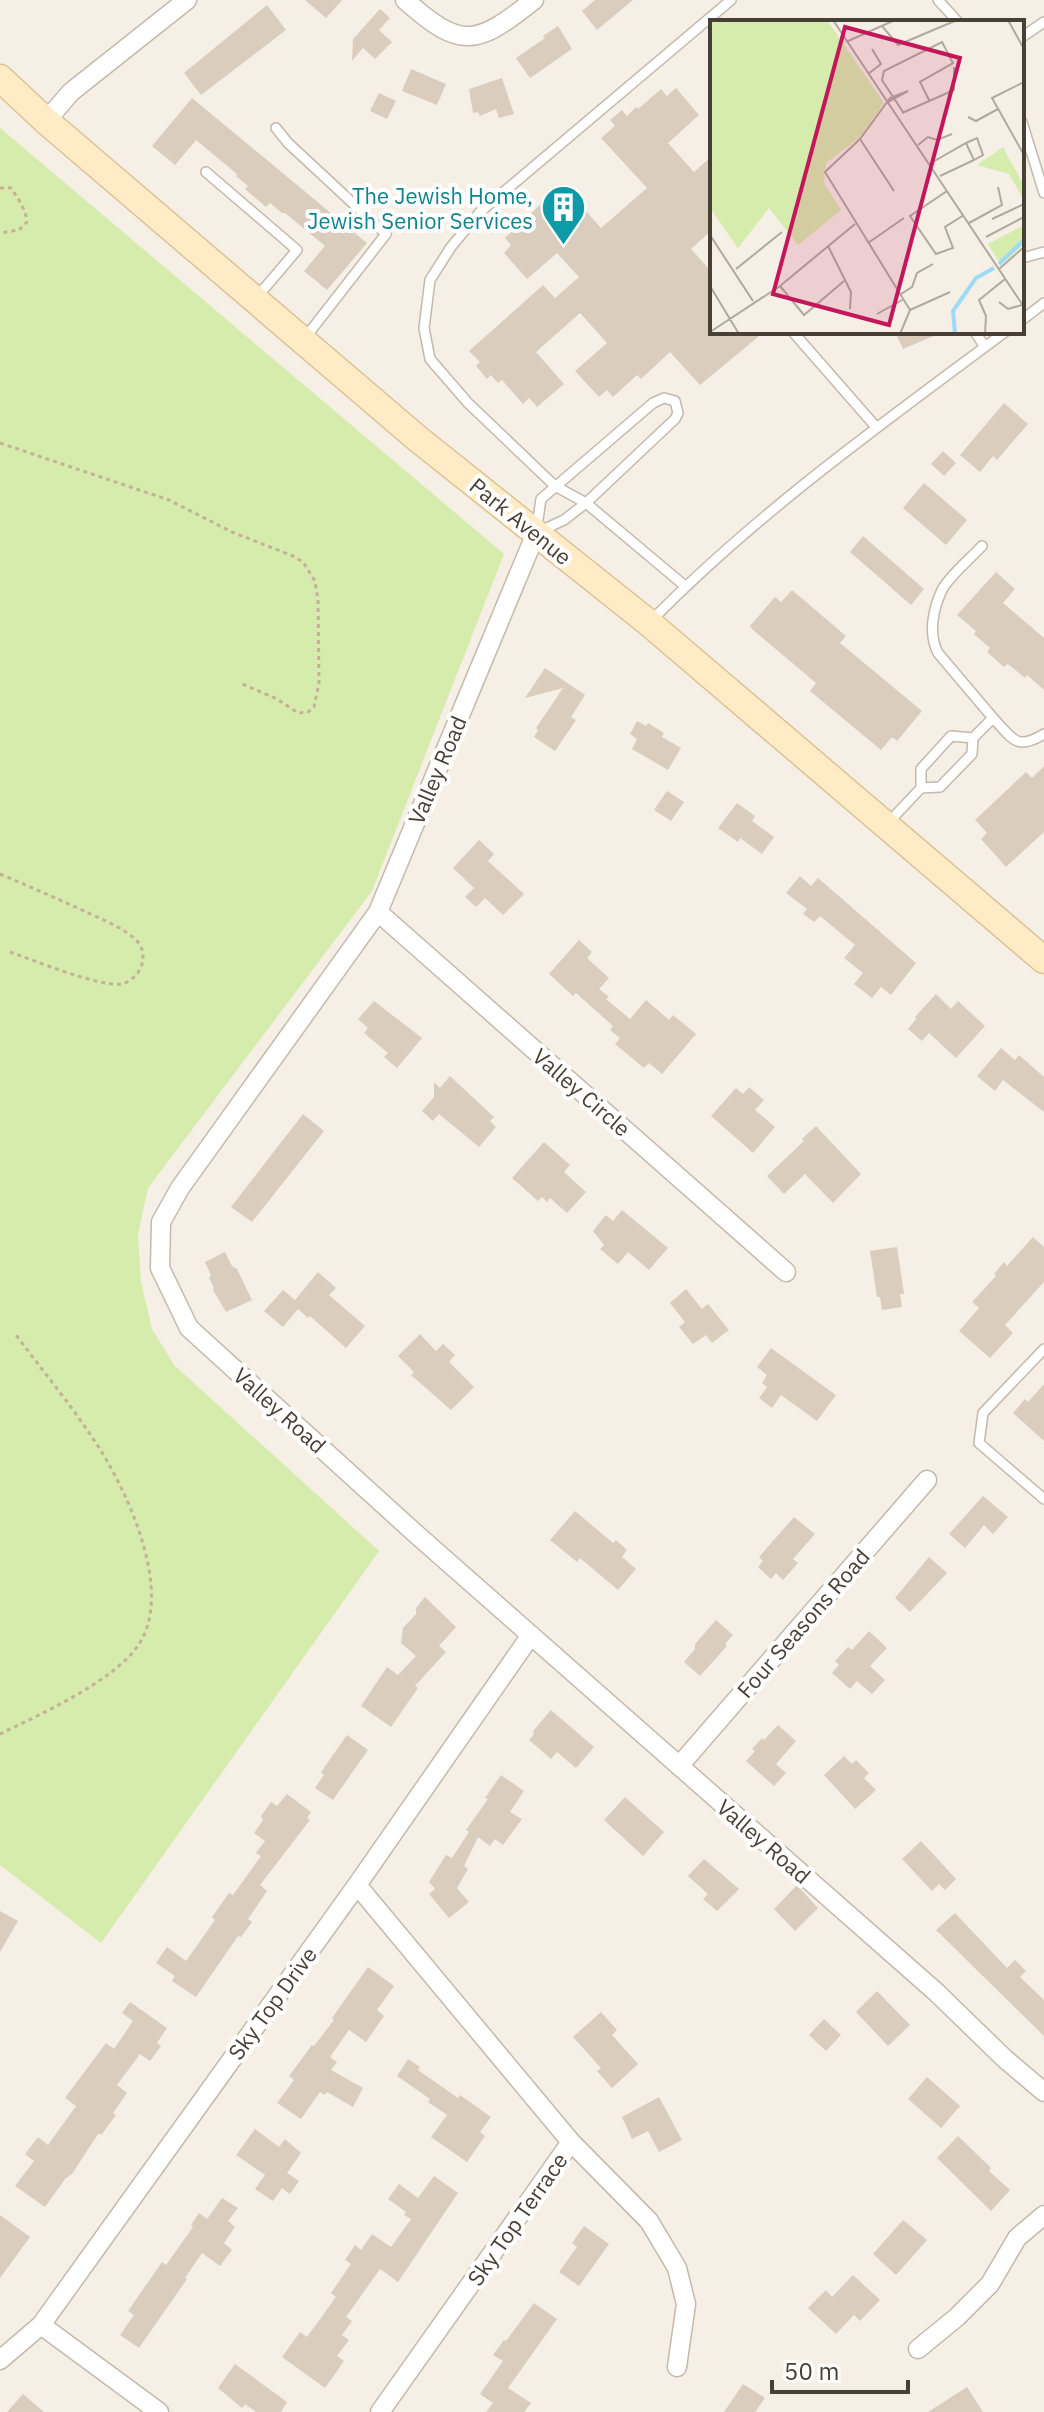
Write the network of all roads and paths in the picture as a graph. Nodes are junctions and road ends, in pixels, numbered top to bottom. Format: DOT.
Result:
graph roads {
  1 [pos="187,0"];
  2 [pos="405,0"];
  3 [pos="534,0"];
  4 [pos="731,0"];
  5 [pos="938,0"];
  6 [pos="956,20"];
  7 [pos="1044,22"];
  8 [pos="1024,36"];
  9 [pos="0,78"];
  10 [pos="46,121"];
  11 [pos="276,128"];
  12 [pos="1026,148"];
  13 [pos="206,172"];
  14 [pos="0,188"];
  15 [pos="1044,193"];
  16 [pos="0,233"];
  17 [pos="1044,252"];
  18 [pos="1024,257"];
  19 [pos="255,299"];
  20 [pos="1044,303"];
  21 [pos="1024,318"];
  22 [pos="795,334"];
  23 [pos="976,334"];
  24 [pos="1002,334"];
  25 [pos="303,341"];
  26 [pos="985,347"];
  27 [pos="876,427"];
  28 [pos="0,443"];
  29 [pos="555,486"];
  30 [pos="586,503"];
  31 [pos="536,533"];
  32 [pos="982,546"];
  33 [pos="685,586"];
  34 [pos="649,623"];
  35 [pos="240,683"];
  36 [pos="993,718"];
  37 [pos="1044,734"];
  38 [pos="973,738"];
  39 [pos="921,788"];
  40 [pos="885,825"];
  41 [pos="0,874"];
  42 [pos="378,912"];
  43 [pos="1041,951"];
  44 [pos="10,952"];
  45 [pos="786,1272"];
  46 [pos="16,1335"];
  47 [pos="1044,1349"];
  48 [pos="927,1480"];
  49 [pos="1044,1499"];
  50 [pos="531,1635"];
  51 [pos="0,1734"];
  52 [pos="679,1766"];
  53 [pos="357,1885"];
  54 [pos="1044,2092"];
  55 [pos="571,2142"];
  56 [pos="1044,2215"];
  57 [pos="41,2325"];
  58 [pos="918,2349"];
  59 [pos="0,2360"];
  60 [pos="677,2367"];
  61 [pos="159,2412"];
  62 [pos="380,2412"];
  1 -- 10 [label="street"];
  2 -- 3 [label="street"];
  4 -- 29 [label="lane"];
  5 -- 6 [label="lane"];
  7 -- 8 [label="lane"];
  9 -- 10 [label="main road, Park Avenue"];
  10 -- 19 [label="main road, Park Avenue"];
  11 -- 25 [label="lane"];
  12 -- 15 [label="lane"];
  13 -- 19 [label="lane"];
  14 -- 16 [label="path"];
  17 -- 18 [label="lane"];
  19 -- 25 [label="main road, Park Avenue"];
  20 -- 21 [label="lane"];
  22 -- 27 [label="lane"];
  23 -- 26 [label="lane"];
  24 -- 26 [label="lane"];
  25 -- 31 [label="main road, Park Avenue"];
  26 -- 27 [label="lane"];
  27 -- 33 [label="lane"];
  28 -- 35 [label="path"];
  29 -- 30 [label="lane"];
  29 -- 30 [label="lane"];
  29 -- 31 [label="lane"];
  30 -- 31 [label="lane"];
  30 -- 33 [label="lane"];
  31 -- 34 [label="main road, Park Avenue"];
  31 -- 42 [label="street, Valley Road"];
  32 -- 36 [label="lane"];
  33 -- 34 [label="lane"];
  34 -- 40 [label="main road, Park Avenue"];
  36 -- 37 [label="lane"];
  36 -- 38 [label="lane"];
  38 -- 39 [label="lane"];
  38 -- 39 [label="lane"];
  39 -- 40 [label="lane"];
  40 -- 43 [label="main road, Park Avenue"];
  41 -- 44 [label="path"];
  42 -- 45 [label="street, Valley Circle"];
  42 -- 50 [label="street, Valley Road"];
  46 -- 51 [label="path"];
  47 -- 49 [label="lane"];
  48 -- 52 [label="street, Four Seasons Road"];
  50 -- 52 [label="street, Valley Road"];
  50 -- 53 [label="street, Sky Top Drive"];
  52 -- 54 [label="street, Valley Road"];
  53 -- 55 [label="street, Sky Top Terrace"];
  53 -- 57 [label="street, Sky Top Drive"];
  55 -- 60 [label="street"];
  55 -- 62 [label="street, Sky Top Terrace"];
  56 -- 58 [label="street"];
  57 -- 59 [label="street, Sky Top Drive"];
  57 -- 61 [label="street"];
}
